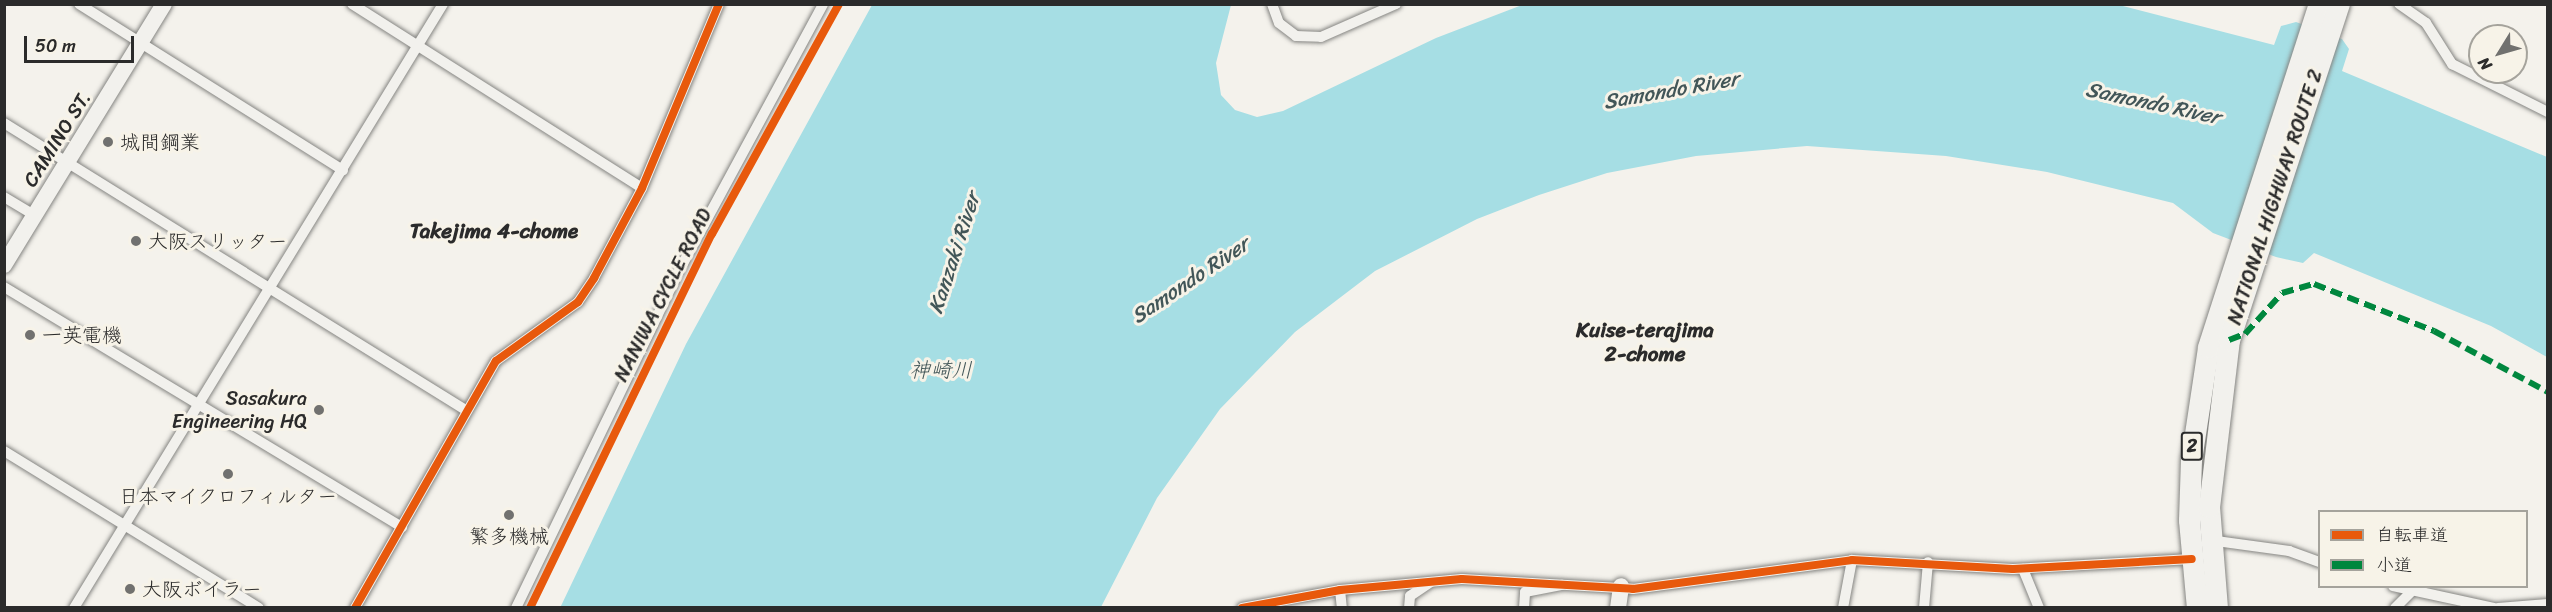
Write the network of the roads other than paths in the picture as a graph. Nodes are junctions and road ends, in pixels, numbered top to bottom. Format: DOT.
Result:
graph roads {
  1 [pos="79,4"];
  2 [pos="164,4"];
  3 [pos="352,4"];
  4 [pos="443,4"];
  5 [pos="719,4"];
  6 [pos="823,4"];
  7 [pos="1272,4"];
  8 [pos="1396,4"];
  9 [pos="2399,4"];
  10 [pos="2332,5"];
  11 [pos="142,42"];
  12 [pos="418,45"];
  13 [pos="2547,112"];
  14 [pos="4,123"];
  15 [pos="67,162"];
  16 [pos="343,170"];
  17 [pos="642,188"];
  18 [pos="4,197"];
  19 [pos="34,215"];
  20 [pos="4,265"];
  21 [pos="4,287"];
  22 [pos="270,288"];
  23 [pos="2232,290"];
  24 [pos="201,405"];
  25 [pos="467,411"];
  26 [pos="4,451"];
  27 [pos="125,525"];
  28 [pos="402,527"];
  29 [pos="2210,540"];
  30 [pos="2192,559"];
  31 [pos="1852,560"];
  32 [pos="1928,562"];
  33 [pos="2318,562"];
  34 [pos="2023,569"];
  35 [pos="1511,578"];
  36 [pos="1431,582"];
  37 [pos="1569,582"];
  38 [pos="1621,586"];
  39 [pos="2399,588"];
  40 [pos="1340,590"];
  41 [pos="2411,592"];
  42 [pos="1525,593"];
  43 [pos="2444,603"];
  44 [pos="2547,604"];
  45 [pos="74,608"];
  46 [pos="259,608"];
  47 [pos="356,608"];
  48 [pos="516,608"];
  49 [pos="1242,608"];
  50 [pos="1342,608"];
  51 [pos="1409,608"];
  52 [pos="1524,608"];
  53 [pos="1618,608"];
  54 [pos="1844,608"];
  55 [pos="1924,608"];
  56 [pos="2039,608"];
  57 [pos="2197,608"];
  58 [pos="2217,608"];
  59 [pos="2396,608"];
  60 [pos="2496,608"];
  1 -- 11 [label="street"];
  2 -- 11 [label="street, CAMINO ST."];
  3 -- 12 [label="street"];
  4 -- 12 [label="street"];
  5 -- 17 [label="street"];
  6 -- 48 [label="street"];
  7 -- 8 [label="street"];
  9 -- 13 [label="street"];
  10 -- 23 [label="highway, NATIONAL HIGHWAY ROUTE 2 / 2"];
  11 -- 15 [label="street, CAMINO ST."];
  11 -- 16 [label="street"];
  12 -- 16 [label="street"];
  12 -- 17 [label="street"];
  14 -- 15 [label="street"];
  15 -- 19 [label="street, CAMINO ST."];
  15 -- 22 [label="street"];
  16 -- 22 [label="street"];
  17 -- 25 [label="street"];
  18 -- 19 [label="street"];
  19 -- 20 [label="street, CAMINO ST."];
  21 -- 24 [label="street"];
  22 -- 24 [label="street"];
  22 -- 25 [label="street"];
  23 -- 29 [label="highway, NATIONAL HIGHWAY ROUTE 2 / 2"];
  23 -- 30 [label="highway, NATIONAL HIGHWAY ROUTE 2 / 2"];
  24 -- 27 [label="street"];
  24 -- 28 [label="street"];
  25 -- 28 [label="street"];
  26 -- 27 [label="street"];
  27 -- 45 [label="street"];
  27 -- 46 [label="street"];
  28 -- 47 [label="street"];
  29 -- 33 [label="street"];
  29 -- 58 [label="highway, NATIONAL HIGHWAY ROUTE 2 / 2"];
  30 -- 34 [label="street"];
  30 -- 57 [label="highway, NATIONAL HIGHWAY ROUTE 2 / 2"];
  31 -- 32 [label="street"];
  31 -- 38 [label="street"];
  31 -- 54 [label="street"];
  32 -- 34 [label="street"];
  32 -- 55 [label="street"];
  34 -- 56 [label="street"];
  35 -- 36 [label="street"];
  35 -- 37 [label="street"];
  35 -- 42 [label="street"];
  36 -- 40 [label="street"];
  36 -- 51 [label="street"];
  37 -- 38 [label="street"];
  37 -- 42 [label="street"];
  38 -- 53 [label="street"];
  39 -- 41 [label="street"];
  40 -- 49 [label="street"];
  40 -- 50 [label="street"];
  41 -- 43 [label="street"];
  41 -- 59 [label="street"];
  42 -- 52 [label="street"];
  43 -- 60 [label="street"];
  44 -- 60 [label="street"];
}
